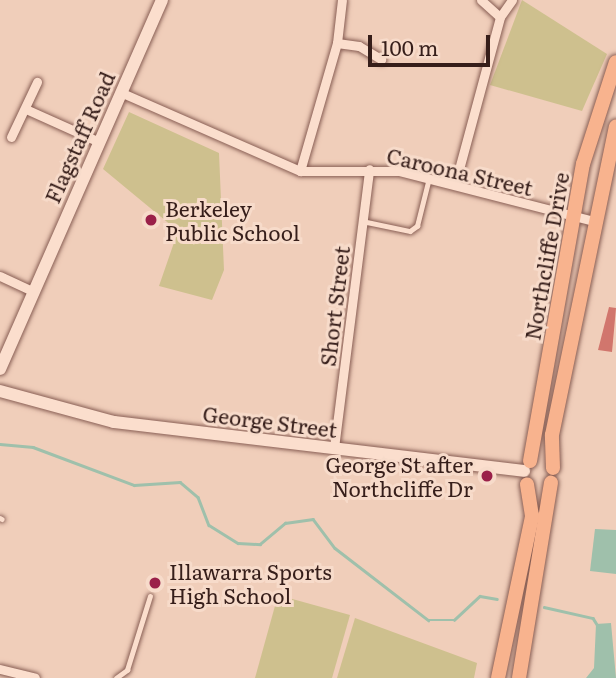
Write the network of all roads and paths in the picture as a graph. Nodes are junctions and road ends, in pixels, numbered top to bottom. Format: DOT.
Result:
graph roads {
  1 [pos="162,0"];
  2 [pos="342,0"];
  3 [pos="481,0"];
  4 [pos="512,0"];
  5 [pos="500,18"];
  6 [pos="337,43"];
  7 [pos="382,59"];
  8 [pos="616,62"];
  9 [pos="37,82"];
  10 [pos="120,92"];
  11 [pos="28,110"];
  12 [pos="590,132"];
  13 [pos="615,135"];
  14 [pos="11,137"];
  15 [pos="97,141"];
  16 [pos="369,169"];
  17 [pos="300,171"];
  18 [pos="429,178"];
  19 [pos="455,184"];
  20 [pos="573,216"];
  21 [pos="362,221"];
  22 [pos="597,222"];
  23 [pos="0,276"];
  24 [pos="32,291"];
  25 [pos="0,348"];
  26 [pos="0,369"];
  27 [pos="0,391"];
  28 [pos="6,399"];
  29 [pos="334,448"];
  30 [pos="554,468"];
  31 [pos="527,472"];
  32 [pos="551,483"];
  33 [pos="150,596"];
  34 [pos="0,669"];
  35 [pos="35,678"];
  36 [pos="116,678"];
  37 [pos="498,678"];
  38 [pos="519,678"];
  1 -- 10 [label="main road, Flagstaff Road"];
  2 -- 6 [label="street"];
  3 -- 5 [label="street"];
  4 -- 5 [label="street"];
  5 -- 19 [label="street"];
  6 -- 7 [label="street"];
  6 -- 17 [label="street"];
  8 -- 12 [label="main road, Northcliffe Drive"];
  9 -- 11 [label="street"];
  10 -- 15 [label="main road, Flagstaff Road"];
  10 -- 17 [label="street, Caroona Street"];
  11 -- 14 [label="street"];
  11 -- 15 [label="street"];
  12 -- 13 [label="street"];
  12 -- 20 [label="main road, Northcliffe Drive"];
  13 -- 22 [label="main road, Northcliffe Drive"];
  15 -- 24 [label="main road, Flagstaff Road"];
  16 -- 17 [label="street, Caroona Street"];
  16 -- 18 [label="street, Caroona Street"];
  16 -- 21 [label="street, Short Street"];
  18 -- 19 [label="street, Caroona Street"];
  18 -- 21 [label="lane"];
  19 -- 20 [label="street, Caroona Street"];
  20 -- 22 [label="street, Caroona Street"];
  20 -- 31 [label="main road, Northcliffe Drive"];
  21 -- 29 [label="street, Short Street"];
  22 -- 30 [label="main road, Northcliffe Drive"];
  23 -- 24 [label="street"];
  24 -- 25 [label="main road, Flagstaff Road"];
  24 -- 26 [label="main road, Flagstaff Road"];
  27 -- 28 [label="main road, George Street"];
  28 -- 29 [label="main road, George Street"];
  29 -- 31 [label="main road, George Street"];
  30 -- 31 [label="main road"];
  30 -- 32 [label="main road, Northcliffe Drive"];
  31 -- 32 [label="main road"];
  31 -- 37 [label="main road, Northcliffe Drive"];
  32 -- 38 [label="main road"];
  33 -- 36 [label="lane"];
  34 -- 35 [label="street"];
}
